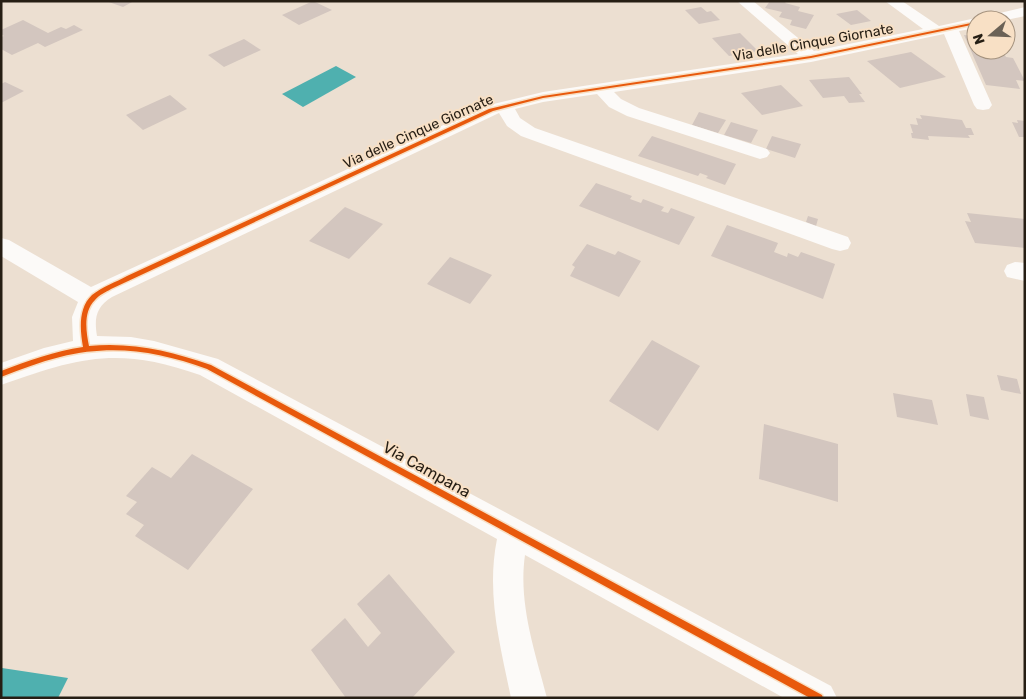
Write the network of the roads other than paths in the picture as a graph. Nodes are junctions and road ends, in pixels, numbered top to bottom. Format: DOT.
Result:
graph roads {
  1 [pos="744,1"];
  2 [pos="892,1"];
  3 [pos="966,25"];
  4 [pos="944,30"];
  5 [pos="811,57"];
  6 [pos="601,88"];
  7 [pos="983,105"];
  8 [pos="504,106"];
  9 [pos="760,153"];
  10 [pos="840,243"];
  11 [pos="1,246"];
  12 [pos="92,299"];
  13 [pos="87,349"];
  14 [pos="1,374"];
  15 [pos="514,532"];
  16 [pos="529,698"];
  17 [pos="819,698"];
  1 -- 5 [label="street"];
  2 -- 4 [label="street"];
  3 -- 4 [label="street, Via delle Cinque Giornate"];
  4 -- 5 [label="street, Via delle Cinque Giornate"];
  4 -- 7 [label="street"];
  5 -- 6 [label="street, Via delle Cinque Giornate"];
  6 -- 8 [label="street, Via delle Cinque Giornate"];
  6 -- 9 [label="street"];
  8 -- 10 [label="street"];
  8 -- 12 [label="street, Via delle Cinque Giornate"];
  11 -- 12 [label="street"];
  12 -- 13 [label="street"];
  13 -- 14 [label="street, Via Campana"];
  13 -- 15 [label="street, Via Campana"];
  15 -- 16 [label="street"];
  15 -- 17 [label="street, Via Campana"];
}
